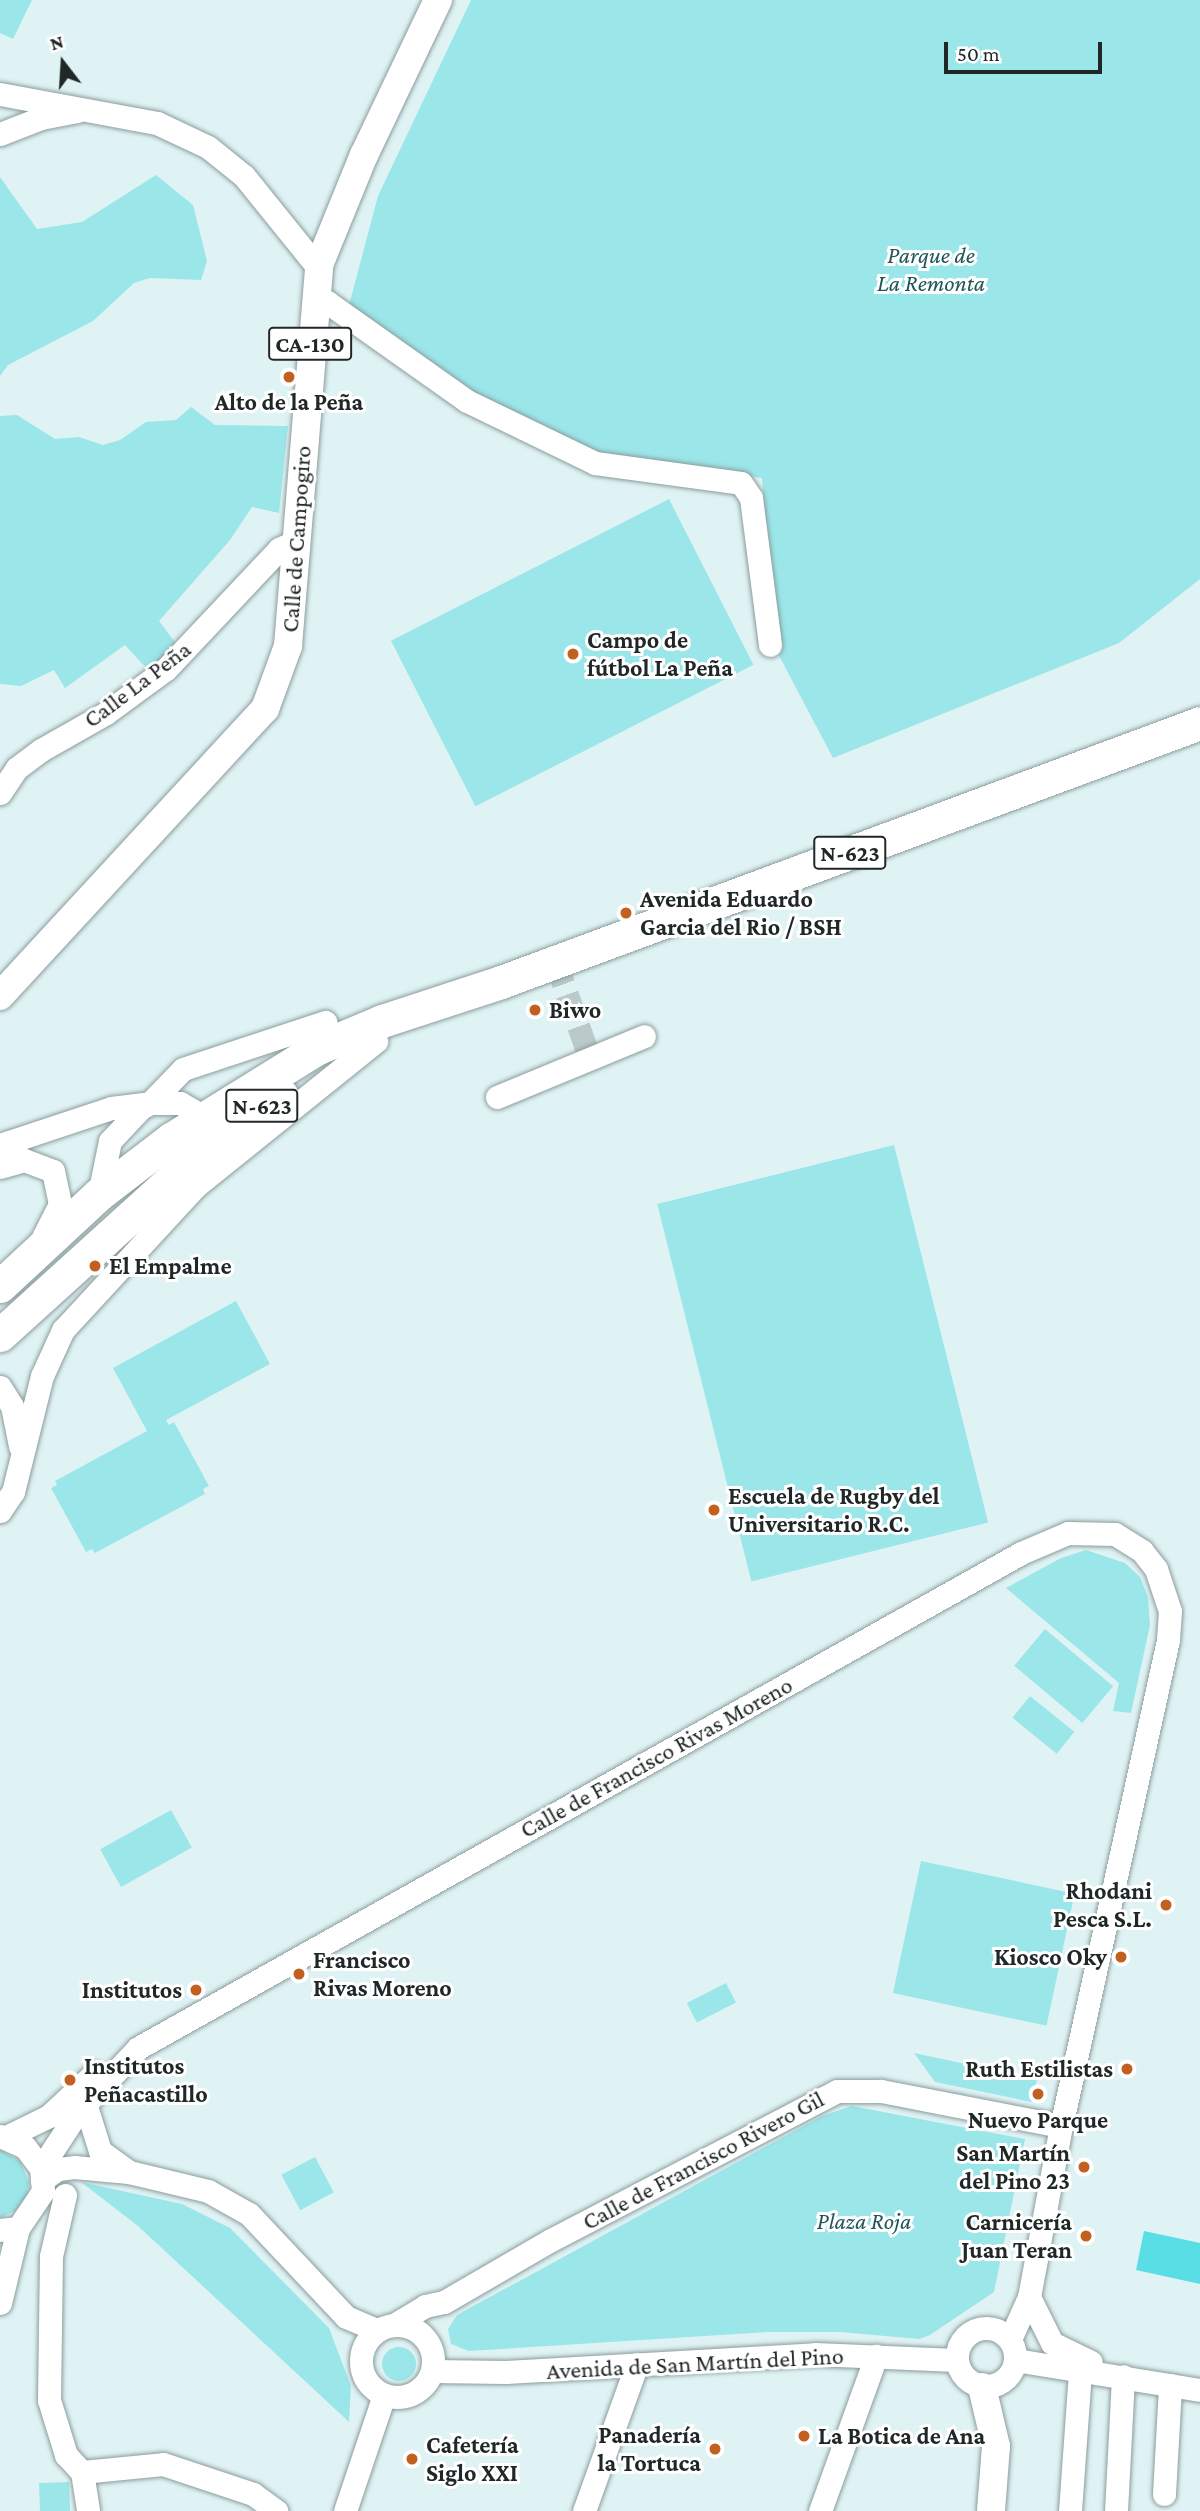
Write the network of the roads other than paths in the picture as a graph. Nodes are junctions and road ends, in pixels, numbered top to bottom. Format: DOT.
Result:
graph roads {
  1 [pos="438,0"];
  2 [pos="0,94"];
  3 [pos="93,108"];
  4 [pos="0,134"];
  5 [pos="319,269"];
  6 [pos="315,298"];
  7 [pos="298,540"];
  8 [pos="770,645"];
  9 [pos="1200,723"];
  10 [pos="0,793"];
  11 [pos="501,982"];
  12 [pos="0,996"];
  13 [pos="325,1022"];
  14 [pos="644,1036"];
  15 [pos="497,1097"];
  16 [pos="150,1103"];
  17 [pos="204,1117"];
  18 [pos="124,1123"];
  19 [pos="0,1145"];
  20 [pos="0,1167"];
  21 [pos="135,1168"];
  22 [pos="182,1179"];
  23 [pos="99,1194"];
  24 [pos="8,1277"];
  25 [pos="0,1335"];
  26 [pos="0,1387"];
  27 [pos="21,1453"];
  28 [pos="0,1511"];
  29 [pos="121,2062"];
  30 [pos="85,2103"];
  31 [pos="59,2119"];
  32 [pos="1061,2126"];
  33 [pos="4,2136"];
  34 [pos="93,2136"];
  35 [pos="129,2172"];
  36 [pos="41,2174"];
  37 [pos="65,2195"];
  38 [pos="9,2229"];
  39 [pos="0,2294"];
  40 [pos="1029,2297"];
  41 [pos="444,2302"];
  42 [pos="346,2317"];
  43 [pos="387,2326"];
  44 [pos="428,2341"];
  45 [pos="1012,2350"];
  46 [pos="876,2356"];
  47 [pos="956,2360"];
  48 [pos="360,2362"];
  49 [pos="637,2364"];
  50 [pos="1080,2370"];
  51 [pos="433,2371"];
  52 [pos="1133,2378"];
  53 [pos="1170,2385"];
  54 [pos="982,2387"];
  55 [pos="1200,2390"];
  56 [pos="384,2395"];
  57 [pos="82,2472"];
  58 [pos="1164,2494"];
  59 [pos="88,2511"];
  60 [pos="276,2511"];
  61 [pos="345,2511"];
  62 [pos="584,2511"];
  63 [pos="820,2511"];
  64 [pos="991,2511"];
  65 [pos="1070,2511"];
  66 [pos="1116,2511"];
  1 -- 5 [label="main road, Calle de Campogiro / CA-130"];
  2 -- 3 [label="street"];
  3 -- 4 [label="street"];
  3 -- 5 [label="street"];
  5 -- 6 [label="main road, Calle de Campogiro / CA-130"];
  6 -- 7 [label="main road, Calle de Campogiro / CA-130"];
  6 -- 8 [label="street"];
  7 -- 10 [label="street, Calle La Peña"];
  7 -- 12 [label="main road, Calle de Campogiro / CA-130"];
  9 -- 11 [label="highway, N-623"];
  11 -- 17 [label="highway, N-623"];
  11 -- 22 [label="highway, N-623"];
  13 -- 16 [label="street"];
  14 -- 15 [label="street"];
  16 -- 17 [label="street"];
  16 -- 18 [label="street"];
  16 -- 19 [label="street"];
  17 -- 21 [label="highway, N-623"];
  17 -- 22 [label="street"];
  18 -- 21 [label="street"];
  18 -- 23 [label="street"];
  20 -- 24 [label="street"];
  21 -- 22 [label="street"];
  21 -- 23 [label="highway, N-623"];
  22 -- 25 [label="highway, N-623"];
  22 -- 27 [label="street"];
  23 -- 24 [label="highway, N-623"];
  26 -- 27 [label="street"];
  27 -- 28 [label="street"];
  29 -- 30 [label="street, Calle de Francisco Rivas Moreno"];
  29 -- 31 [label="street, Calle de Francisco Rivas Moreno"];
  29 -- 32 [label="street, Calle de Francisco Rivas Moreno"];
  30 -- 31 [label="street, Calle de Francisco Rivas Moreno"];
  30 -- 34 [label="street"];
  31 -- 33 [label="street, Calle de Francisco Rivas Moreno"];
  31 -- 34 [label="street"];
  31 -- 36 [label="street, Calle de Francisco Rivas Moreno"];
  32 -- 40 [label="street"];
  32 -- 41 [label="street, Calle de Francisco Rivero Gil"];
  33 -- 36 [label="street"];
  34 -- 35 [label="street"];
  35 -- 36 [label="street"];
  35 -- 42 [label="street"];
  36 -- 38 [label="street, Calle de Francisco Rivas Moreno"];
  37 -- 57 [label="street"];
  38 -- 39 [label="street, Calle de Francisco Rivas Moreno"];
  40 -- 45 [label="street"];
  40 -- 52 [label="street"];
  41 -- 43 [label="street, Calle de Francisco Rivero Gil"];
  41 -- 44 [label="street"];
  42 -- 43 [label="street"];
  42 -- 48 [label="street"];
  43 -- 44 [label="street"];
  43 -- 48 [label="street"];
  44 -- 51 [label="street"];
  45 -- 47 [label="street"];
  45 -- 50 [label="street"];
  45 -- 54 [label="street"];
  46 -- 47 [label="street, Avenida de San Martín del Pino"];
  46 -- 49 [label="street, Avenida de San Martín del Pino"];
  46 -- 63 [label="street"];
  47 -- 54 [label="street"];
  48 -- 56 [label="street"];
  49 -- 51 [label="street, Avenida de San Martín del Pino"];
  49 -- 62 [label="street"];
  50 -- 52 [label="street"];
  50 -- 65 [label="street"];
  51 -- 56 [label="street"];
  52 -- 53 [label="street"];
  52 -- 66 [label="street"];
  53 -- 55 [label="street"];
  53 -- 58 [label="street"];
  54 -- 64 [label="main road"];
  56 -- 61 [label="street"];
  57 -- 59 [label="street"];
  57 -- 60 [label="street"];
}
